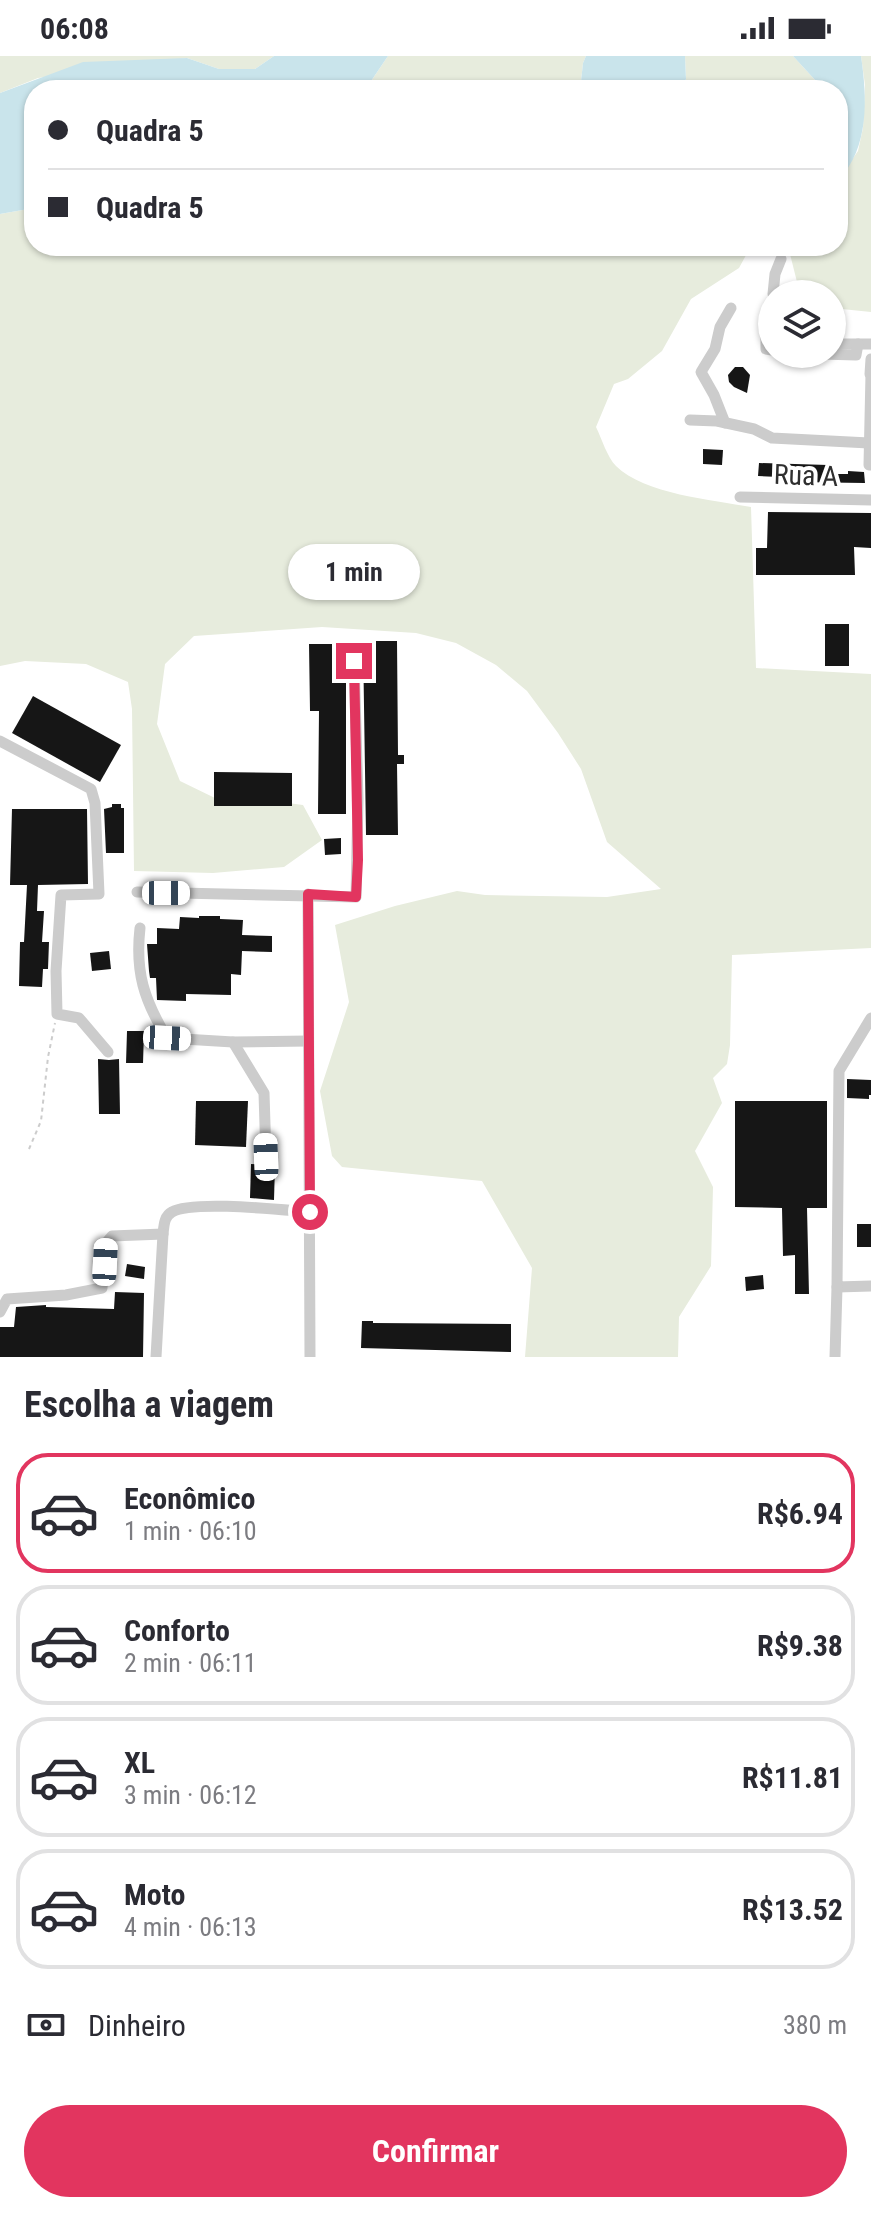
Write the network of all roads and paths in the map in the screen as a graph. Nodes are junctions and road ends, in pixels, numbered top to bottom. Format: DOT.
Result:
graph roads {
  1 [pos="781,259"];
  2 [pos="774,280"];
  3 [pos="731,308"];
  4 [pos="865,344"];
  5 [pos="846,355"];
  6 [pos="871,359"];
  7 [pos="871,374"];
  8 [pos="690,420"];
  9 [pos="725,423"];
  10 [pos="869,443"];
  11 [pos="871,465"];
  12 [pos="740,497"];
  13 [pos="871,500"];
  14 [pos="354,661"];
  15 [pos="0,741"];
  16 [pos="137,892"];
  17 [pos="308,894"];
  18 [pos="140,928"];
  19 [pos="57,1014"];
  20 [pos="871,1018"];
  21 [pos="308,1041"];
  22 [pos="233,1042"];
  23 [pos="108,1052"];
  24 [pos="29,1149"];
  25 [pos="266,1157"];
  26 [pos="310,1212"];
  27 [pos="163,1234"];
  28 [pos="871,1286"];
  29 [pos="837,1287"];
  30 [pos="0,1312"];
  31 [pos="156,1357"];
  32 [pos="310,1357"];
  33 [pos="835,1357"];
  1 -- 2 [label="street"];
  3 -- 9 [label="street"];
  4 -- 5 [label="street"];
  6 -- 7 [label="street"];
  7 -- 10 [label="street"];
  8 -- 9 [label="street"];
  9 -- 10 [label="street"];
  10 -- 11 [label="street"];
  12 -- 13 [label="street, Rua A"];
  14 -- 17 [label="street"];
  15 -- 19 [label="street"];
  16 -- 17 [label="street"];
  17 -- 21 [label="street"];
  18 -- 22 [label="street"];
  19 -- 23 [label="street"];
  19 -- 24 [label="path"];
  20 -- 29 [label="street"];
  21 -- 22 [label="street"];
  21 -- 26 [label="street"];
  22 -- 25 [label="street"];
  26 -- 27 [label="street"];
  26 -- 32 [label="street"];
  27 -- 30 [label="street"];
  27 -- 31 [label="street"];
  28 -- 29 [label="street"];
  29 -- 33 [label="street"];
}
